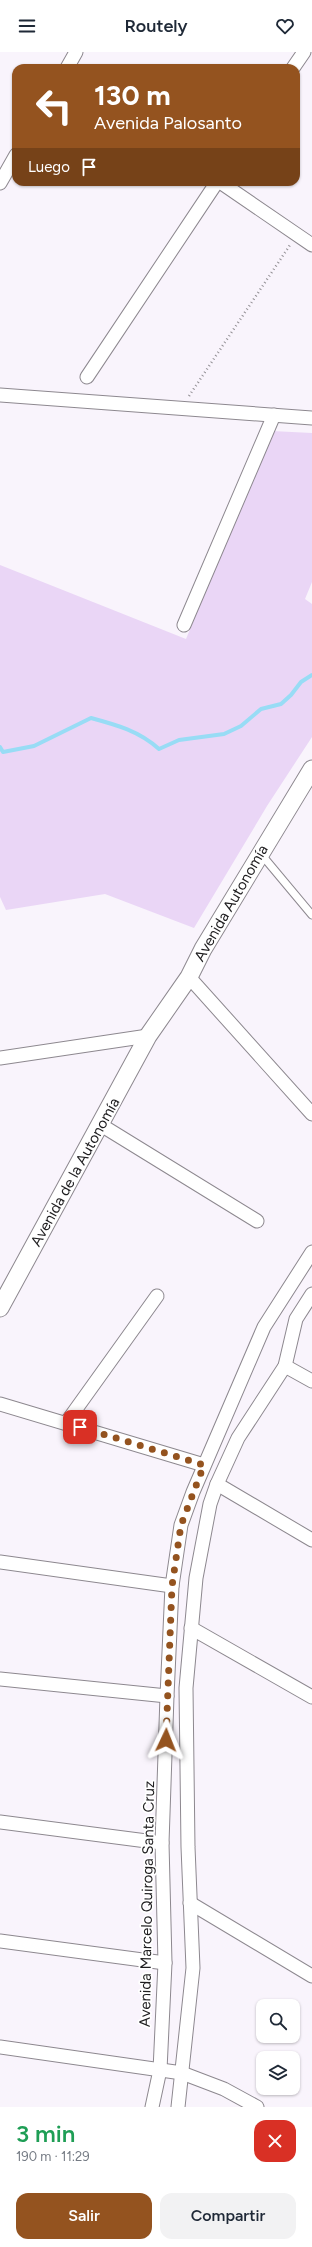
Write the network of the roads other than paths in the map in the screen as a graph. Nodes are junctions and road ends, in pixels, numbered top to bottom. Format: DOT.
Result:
graph roads {
  1 [pos="76,52"];
  2 [pos="304,52"];
  3 [pos="69,64"];
  4 [pos="296,64"];
  5 [pos="12,162"];
  6 [pos="0,183"];
  7 [pos="216,186"];
  8 [pos="225,186"];
  9 [pos="312,245"];
  10 [pos="87,377"];
  11 [pos="0,395"];
  12 [pos="274,416"];
  13 [pos="312,418"];
  14 [pos="184,625"];
  15 [pos="312,769"];
  16 [pos="260,852"];
  17 [pos="312,915"];
  18 [pos="189,977"];
  19 [pos="148,1036"];
  20 [pos="0,1058"];
  21 [pos="312,1114"];
  22 [pos="101,1125"];
  23 [pos="257,1221"];
  24 [pos="312,1252"];
  25 [pos="312,1294"];
  26 [pos="157,1296"];
  27 [pos="0,1308"];
  28 [pos="285,1366"];
  29 [pos="312,1381"];
  30 [pos="0,1404"];
  31 [pos="66,1423"];
  32 [pos="204,1465"];
  33 [pos="217,1484"];
  34 [pos="312,1540"];
  35 [pos="0,1562"];
  36 [pos="172,1586"];
  37 [pos="191,1628"];
  38 [pos="0,1679"];
  39 [pos="167,1696"];
  40 [pos="312,1697"];
  41 [pos="0,1822"];
  42 [pos="162,1843"];
  43 [pos="190,1903"];
  44 [pos="0,1941"];
  45 [pos="165,1963"];
  46 [pos="312,1976"];
  47 [pos="0,2047"];
  48 [pos="160,2070"];
  49 [pos="182,2073"];
  50 [pos="152,2107"];
  51 [pos="178,2107"];
  52 [pos="257,2107"];
  1 -- 3 [label="street"];
  2 -- 4 [label="street"];
  5 -- 6 [label="street"];
  7 -- 10 [label="street"];
  8 -- 9 [label="street"];
  11 -- 12 [label="street"];
  12 -- 13 [label="street"];
  12 -- 14 [label="street"];
  15 -- 16 [label="street, Avenida Autonomía"];
  16 -- 17 [label="lane"];
  16 -- 18 [label="street, Avenida Autonomía"];
  18 -- 19 [label="street, Avenida Autonomía"];
  18 -- 21 [label="street"];
  19 -- 20 [label="street"];
  19 -- 22 [label="street, Avenida de la Autonomía"];
  22 -- 23 [label="street"];
  22 -- 27 [label="street, Avenida de la Autonomía"];
  24 -- 32 [label="street, Avenida Marcelo Quiroga Santa Cruz"];
  25 -- 28 [label="street"];
  26 -- 31 [label="street"];
  28 -- 29 [label="street"];
  28 -- 33 [label="street"];
  30 -- 31 [label="street"];
  31 -- 32 [label="street"];
  32 -- 36 [label="street, Avenida Marcelo Quiroga Santa Cruz"];
  33 -- 34 [label="street"];
  33 -- 37 [label="street"];
  35 -- 36 [label="street"];
  36 -- 39 [label="street, Avenida Marcelo Quiroga Santa Cruz"];
  37 -- 40 [label="street"];
  37 -- 43 [label="street"];
  38 -- 39 [label="street"];
  39 -- 42 [label="street, Avenida Marcelo Quiroga Santa Cruz"];
  41 -- 42 [label="street"];
  42 -- 45 [label="street, Avenida Marcelo Quiroga Santa Cruz"];
  43 -- 46 [label="street"];
  43 -- 49 [label="street"];
  44 -- 45 [label="street"];
  45 -- 48 [label="street, Avenida Marcelo Quiroga Santa Cruz"];
  47 -- 48 [label="street"];
  48 -- 49 [label="street"];
  48 -- 50 [label="street, Avenida Marcelo Quiroga Santa Cruz"];
  49 -- 51 [label="street"];
  49 -- 52 [label="street"];
}
